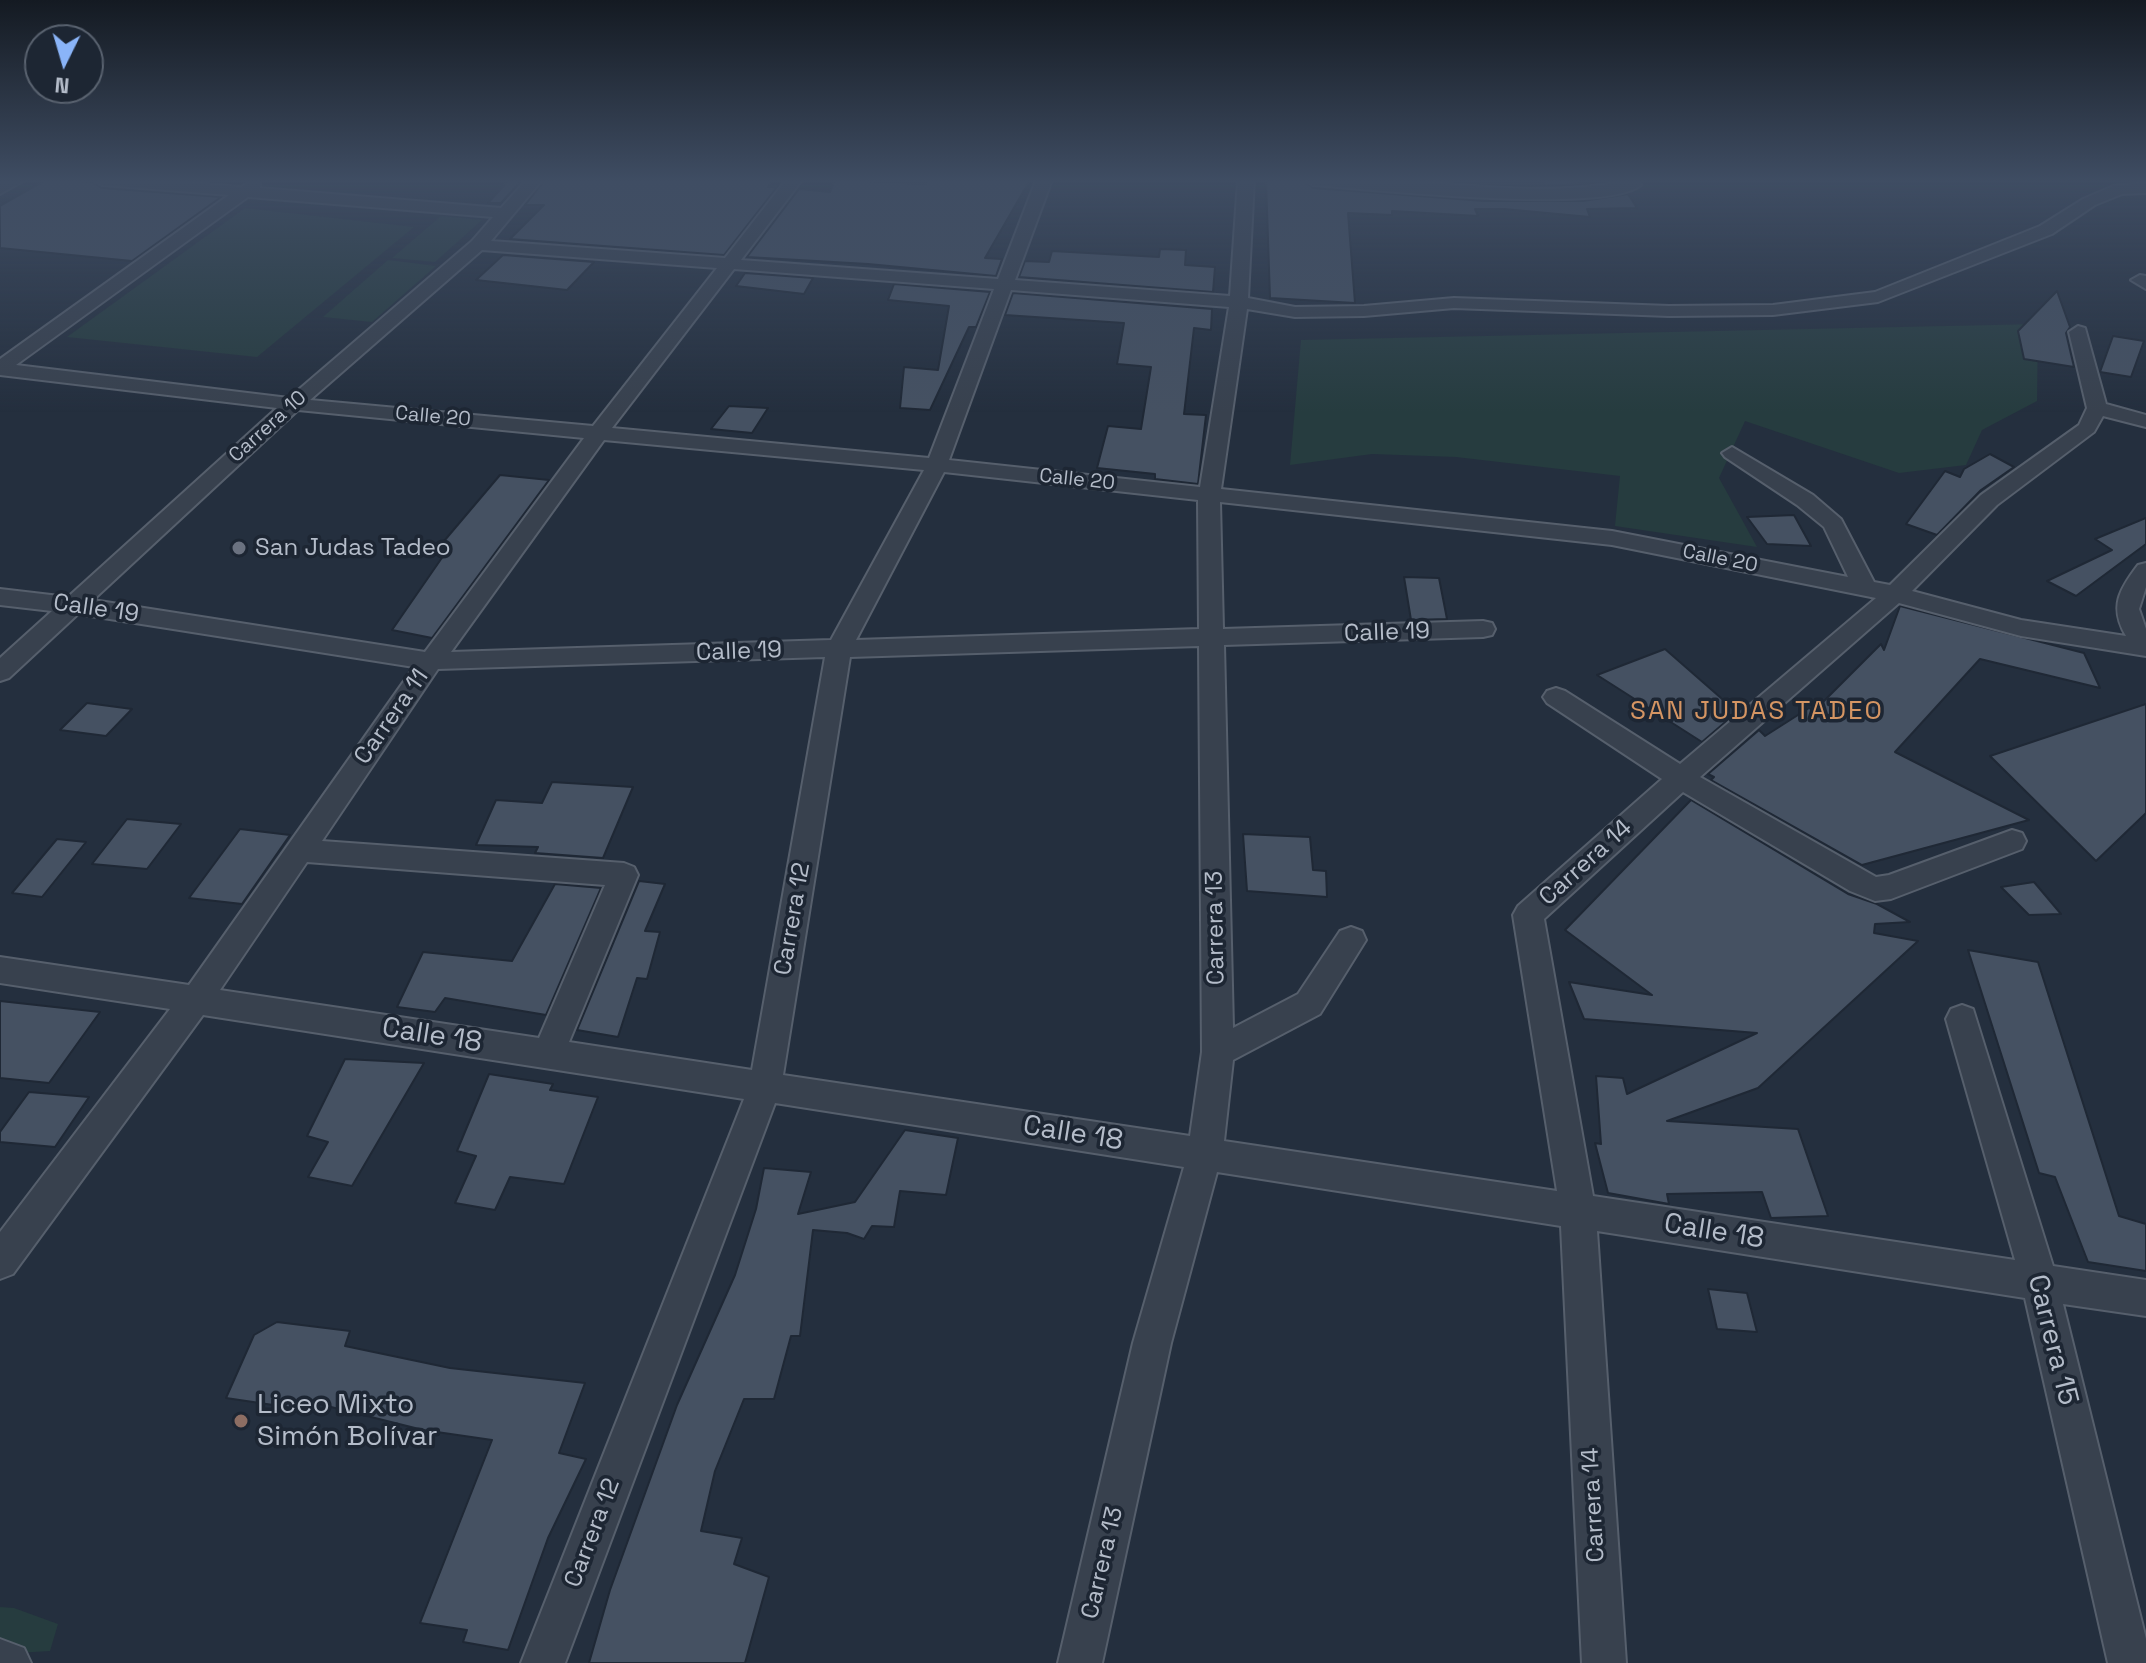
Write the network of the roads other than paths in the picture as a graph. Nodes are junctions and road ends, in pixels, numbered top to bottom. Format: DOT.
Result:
graph roads {
  1 [pos="153,258"];
  2 [pos="463,258"];
  3 [pos="666,258"];
  4 [pos="735,258"];
  5 [pos="1015,258"];
  6 [pos="1242,258"];
  7 [pos="1977,258"];
  8 [pos="732,262"];
  9 [pos="1004,286"];
  10 [pos="1239,302"];
  11 [pos="2078,332"];
  12 [pos="0,368"];
  13 [pos="293,404"];
  14 [pos="2097,408"];
  15 [pos="2146,421"];
  16 [pos="599,432"];
  17 [pos="1732,453"];
  18 [pos="937,465"];
  19 [pos="1209,495"];
  20 [pos="2146,570"];
  21 [pos="1880,591"];
  22 [pos="0,597"];
  23 [pos="72,605"];
  24 [pos="1483,629"];
  25 [pos="1211,640"];
  26 [pos="839,648"];
  27 [pos="2146,648"];
  28 [pos="431,661"];
  29 [pos="0,672"];
  30 [pos="1556,697"];
  31 [pos="1681,778"];
  32 [pos="2012,841"];
  33 [pos="300,850"];
  34 [pos="1351,940"];
  35 [pos="0,970"];
  36 [pos="196,1000"];
  37 [pos="1962,1019"];
  38 [pos="1218,1052"];
  39 [pos="548,1054"];
  40 [pos="765,1087"];
  41 [pos="1205,1154"];
  42 [pos="1578,1211"];
  43 [pos="0,1261"];
  44 [pos="2039,1281"];
  45 [pos="2146,1298"];
  46 [pos="0,1661"];
  47 [pos="9,1663"];
  48 [pos="543,1663"];
  49 [pos="1080,1663"];
  50 [pos="1604,1663"];
  51 [pos="2130,1663"];
  1 -- 12 [label="street"];
  2 -- 13 [label="street, Carrera 10"];
  3 -- 8 [label="street"];
  4 -- 8 [label="street, Carrera 11"];
  5 -- 9 [label="street, Carrera 12"];
  6 -- 10 [label="street, Carrera 13"];
  7 -- 10 [label="street"];
  8 -- 9 [label="street"];
  8 -- 16 [label="street, Carrera 11"];
  9 -- 10 [label="street"];
  9 -- 18 [label="street, Carrera 12"];
  10 -- 19 [label="street, Carrera 13"];
  11 -- 14 [label="street"];
  12 -- 13 [label="street, Calle 20"];
  13 -- 16 [label="street, Calle 20"];
  13 -- 23 [label="street, Carrera 10"];
  14 -- 15 [label="street"];
  14 -- 21 [label="street, Carrera 14"];
  16 -- 18 [label="street, Calle 20"];
  16 -- 28 [label="street, Carrera 11"];
  17 -- 21 [label="street"];
  18 -- 19 [label="street, Calle 20"];
  18 -- 26 [label="street, Carrera 12"];
  19 -- 21 [label="street, Calle 20"];
  19 -- 25 [label="street, Carrera 13"];
  20 -- 27 [label="street"];
  21 -- 27 [label="street, Calle 20"];
  21 -- 31 [label="street, Carrera 14"];
  22 -- 23 [label="street, Calle 19"];
  23 -- 28 [label="street, Calle 19"];
  23 -- 29 [label="street, Carrera 10"];
  24 -- 25 [label="street, Calle 19"];
  25 -- 26 [label="street, Calle 19"];
  25 -- 38 [label="street, Carrera 13"];
  26 -- 28 [label="street, Calle 19"];
  26 -- 40 [label="street, Carrera 12"];
  28 -- 33 [label="street, Carrera 11"];
  30 -- 31 [label="street"];
  31 -- 32 [label="street"];
  31 -- 42 [label="street, Carrera 14"];
  33 -- 36 [label="street, Carrera 11"];
  33 -- 39 [label="street"];
  34 -- 38 [label="street"];
  35 -- 36 [label="street, Calle 18"];
  36 -- 39 [label="street, Calle 18"];
  36 -- 43 [label="street, Carrera 11"];
  37 -- 44 [label="street, Carrera 15"];
  38 -- 41 [label="street, Carrera 13"];
  39 -- 40 [label="street, Calle 18"];
  40 -- 41 [label="street, Calle 18"];
  40 -- 48 [label="street, Carrera 12"];
  41 -- 42 [label="street, Calle 18"];
  41 -- 49 [label="street, Carrera 13"];
  42 -- 44 [label="street, Calle 18"];
  42 -- 50 [label="street, Carrera 14"];
  44 -- 45 [label="street, Calle 18"];
  44 -- 51 [label="street, Carrera 15"];
  46 -- 47 [label="street"];
}
